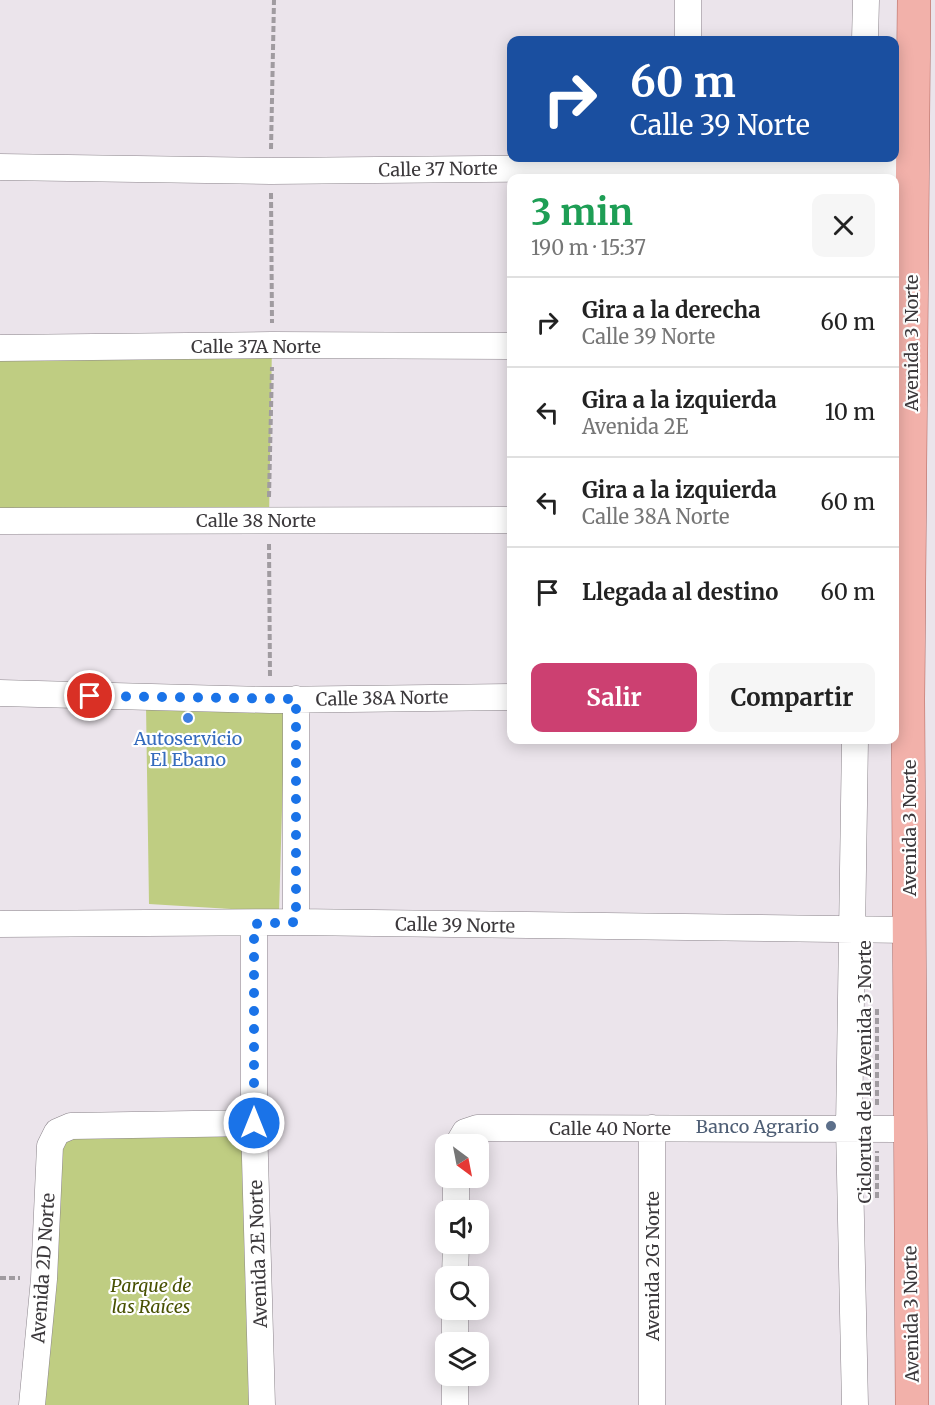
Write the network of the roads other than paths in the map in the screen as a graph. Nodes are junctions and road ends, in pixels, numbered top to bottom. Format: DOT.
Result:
graph roads {
  1 [pos="688,0"];
  2 [pos="866,0"];
  3 [pos="914,0"];
  4 [pos="687,36"];
  5 [pos="865,36"];
  6 [pos="912,165"];
  7 [pos="0,167"];
  8 [pos="687,167"];
  9 [pos="861,167"];
  10 [pos="507,346"];
  11 [pos="0,348"];
  12 [pos="507,520"];
  13 [pos="0,521"];
  14 [pos="0,693"];
  15 [pos="507,697"];
  16 [pos="901,698"];
  17 [pos="296,699"];
  18 [pos="855,744"];
  19 [pos="296,922"];
  20 [pos="0,924"];
  21 [pos="254,924"];
  22 [pos="852,930"];
  23 [pos="909,930"];
  24 [pos="254,1123"];
  25 [pos="849,1127"];
  26 [pos="652,1128"];
  27 [pos="909,1129"];
  28 [pos="464,1134"];
  29 [pos="455,1386"];
  30 [pos="32,1405"];
  31 [pos="262,1405"];
  32 [pos="455,1405"];
  33 [pos="652,1405"];
  34 [pos="855,1405"];
  35 [pos="912,1405"];
  1 -- 4 [label="street"];
  2 -- 5 [label="street"];
  3 -- 6 [label="main road, Avenida 3 Norte"];
  6 -- 9 [label="street, Calle 37 Norte"];
  6 -- 16 [label="main road, Avenida 3 Norte"];
  7 -- 8 [label="street, Calle 37 Norte"];
  8 -- 9 [label="street, Calle 37 Norte"];
  10 -- 11 [label="street, Calle 37A Norte"];
  12 -- 13 [label="street, Calle 38 Norte"];
  14 -- 17 [label="street, Calle 38A Norte"];
  15 -- 17 [label="street, Calle 38A Norte"];
  16 -- 23 [label="main road, Avenida 3 Norte"];
  17 -- 19 [label="street"];
  18 -- 22 [label="street"];
  19 -- 21 [label="street, Calle 39 Norte"];
  19 -- 22 [label="street, Calle 39 Norte"];
  20 -- 21 [label="street, Calle 39 Norte"];
  21 -- 24 [label="street, Avenida 2E Norte"];
  22 -- 23 [label="street, Calle 39 Norte"];
  22 -- 25 [label="street"];
  23 -- 27 [label="main road, Avenida 3 Norte"];
  24 -- 30 [label="street, Avenida 2D Norte"];
  24 -- 31 [label="street, Avenida 2E Norte"];
  25 -- 26 [label="street, Calle 40 Norte"];
  25 -- 27 [label="street, Calle 40 Norte"];
  25 -- 34 [label="street"];
  26 -- 28 [label="street, Calle 40 Norte"];
  26 -- 33 [label="street, Avenida 2G Norte"];
  27 -- 35 [label="main road, Avenida 3 Norte"];
  29 -- 32 [label="street"];
}
